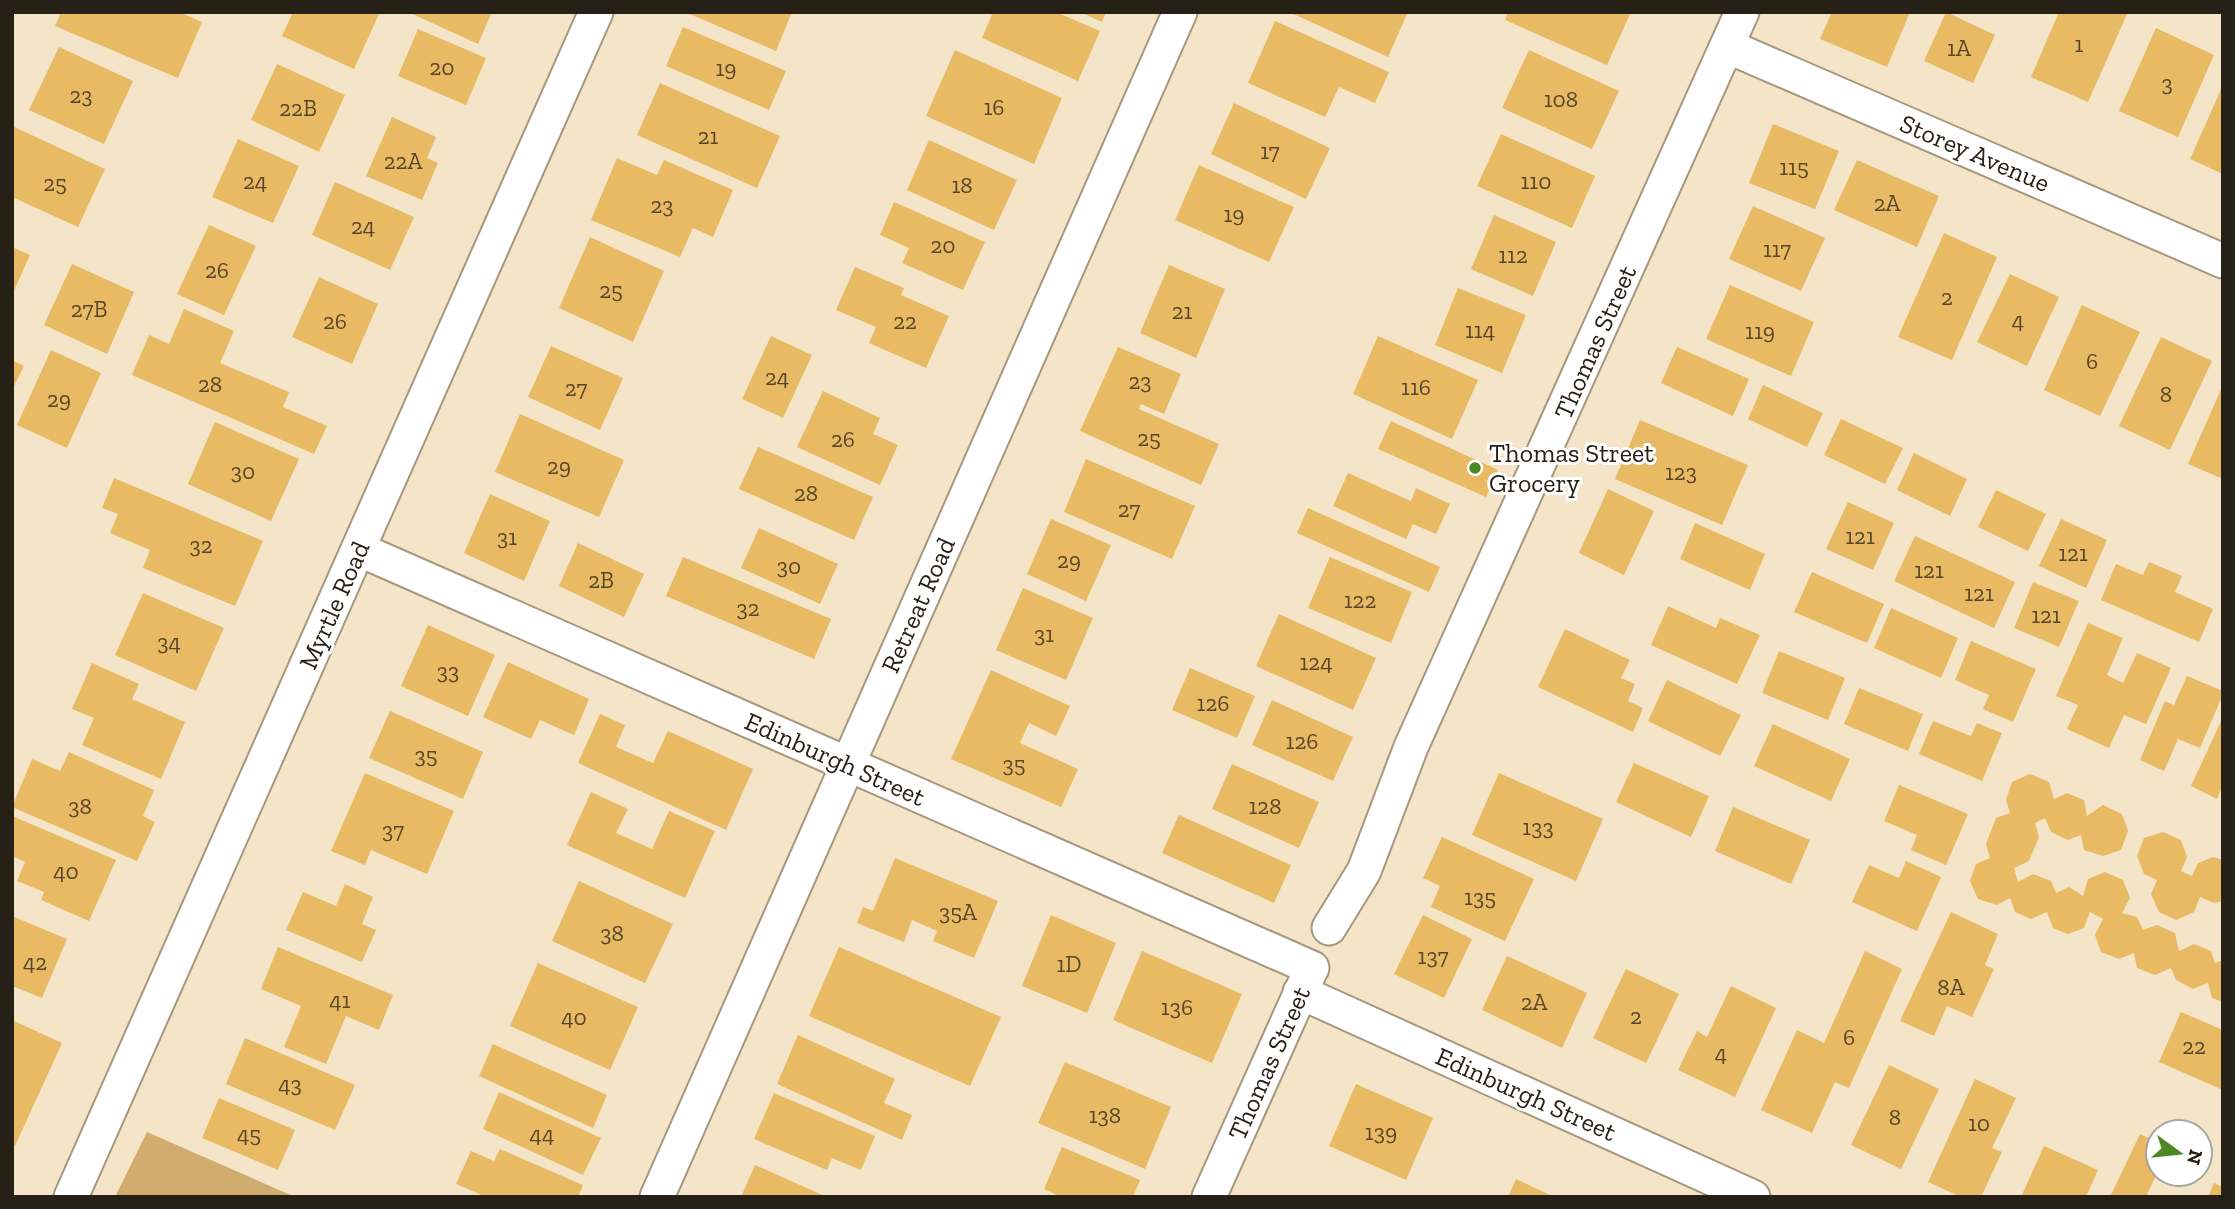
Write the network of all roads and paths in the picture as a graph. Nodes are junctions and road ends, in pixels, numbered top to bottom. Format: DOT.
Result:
graph roads {
  1 [pos="596,12"];
  2 [pos="1180,12"];
  3 [pos="1742,12"];
  4 [pos="1727,46"];
  5 [pos="2223,261"];
  6 [pos="358,549"];
  7 [pos="848,764"];
  8 [pos="1306,980"];
  9 [pos="71,1197"];
  10 [pos="657,1197"];
  11 [pos="1209,1197"];
  12 [pos="1753,1197"];
  1 -- 6 [label="street, Myrtle Road"];
  2 -- 7 [label="street, Retreat Road"];
  3 -- 4 [label="street, Thomas Street"];
  4 -- 5 [label="street, Storey Avenue"];
  4 -- 8 [label="street, Thomas Street"];
  6 -- 7 [label="street, Edinburgh Street"];
  6 -- 9 [label="street, Myrtle Road"];
  7 -- 8 [label="street, Edinburgh Street"];
  7 -- 10 [label="street, Retreat Road"];
  8 -- 11 [label="street, Thomas Street"];
  8 -- 12 [label="street, Edinburgh Street"];
}
